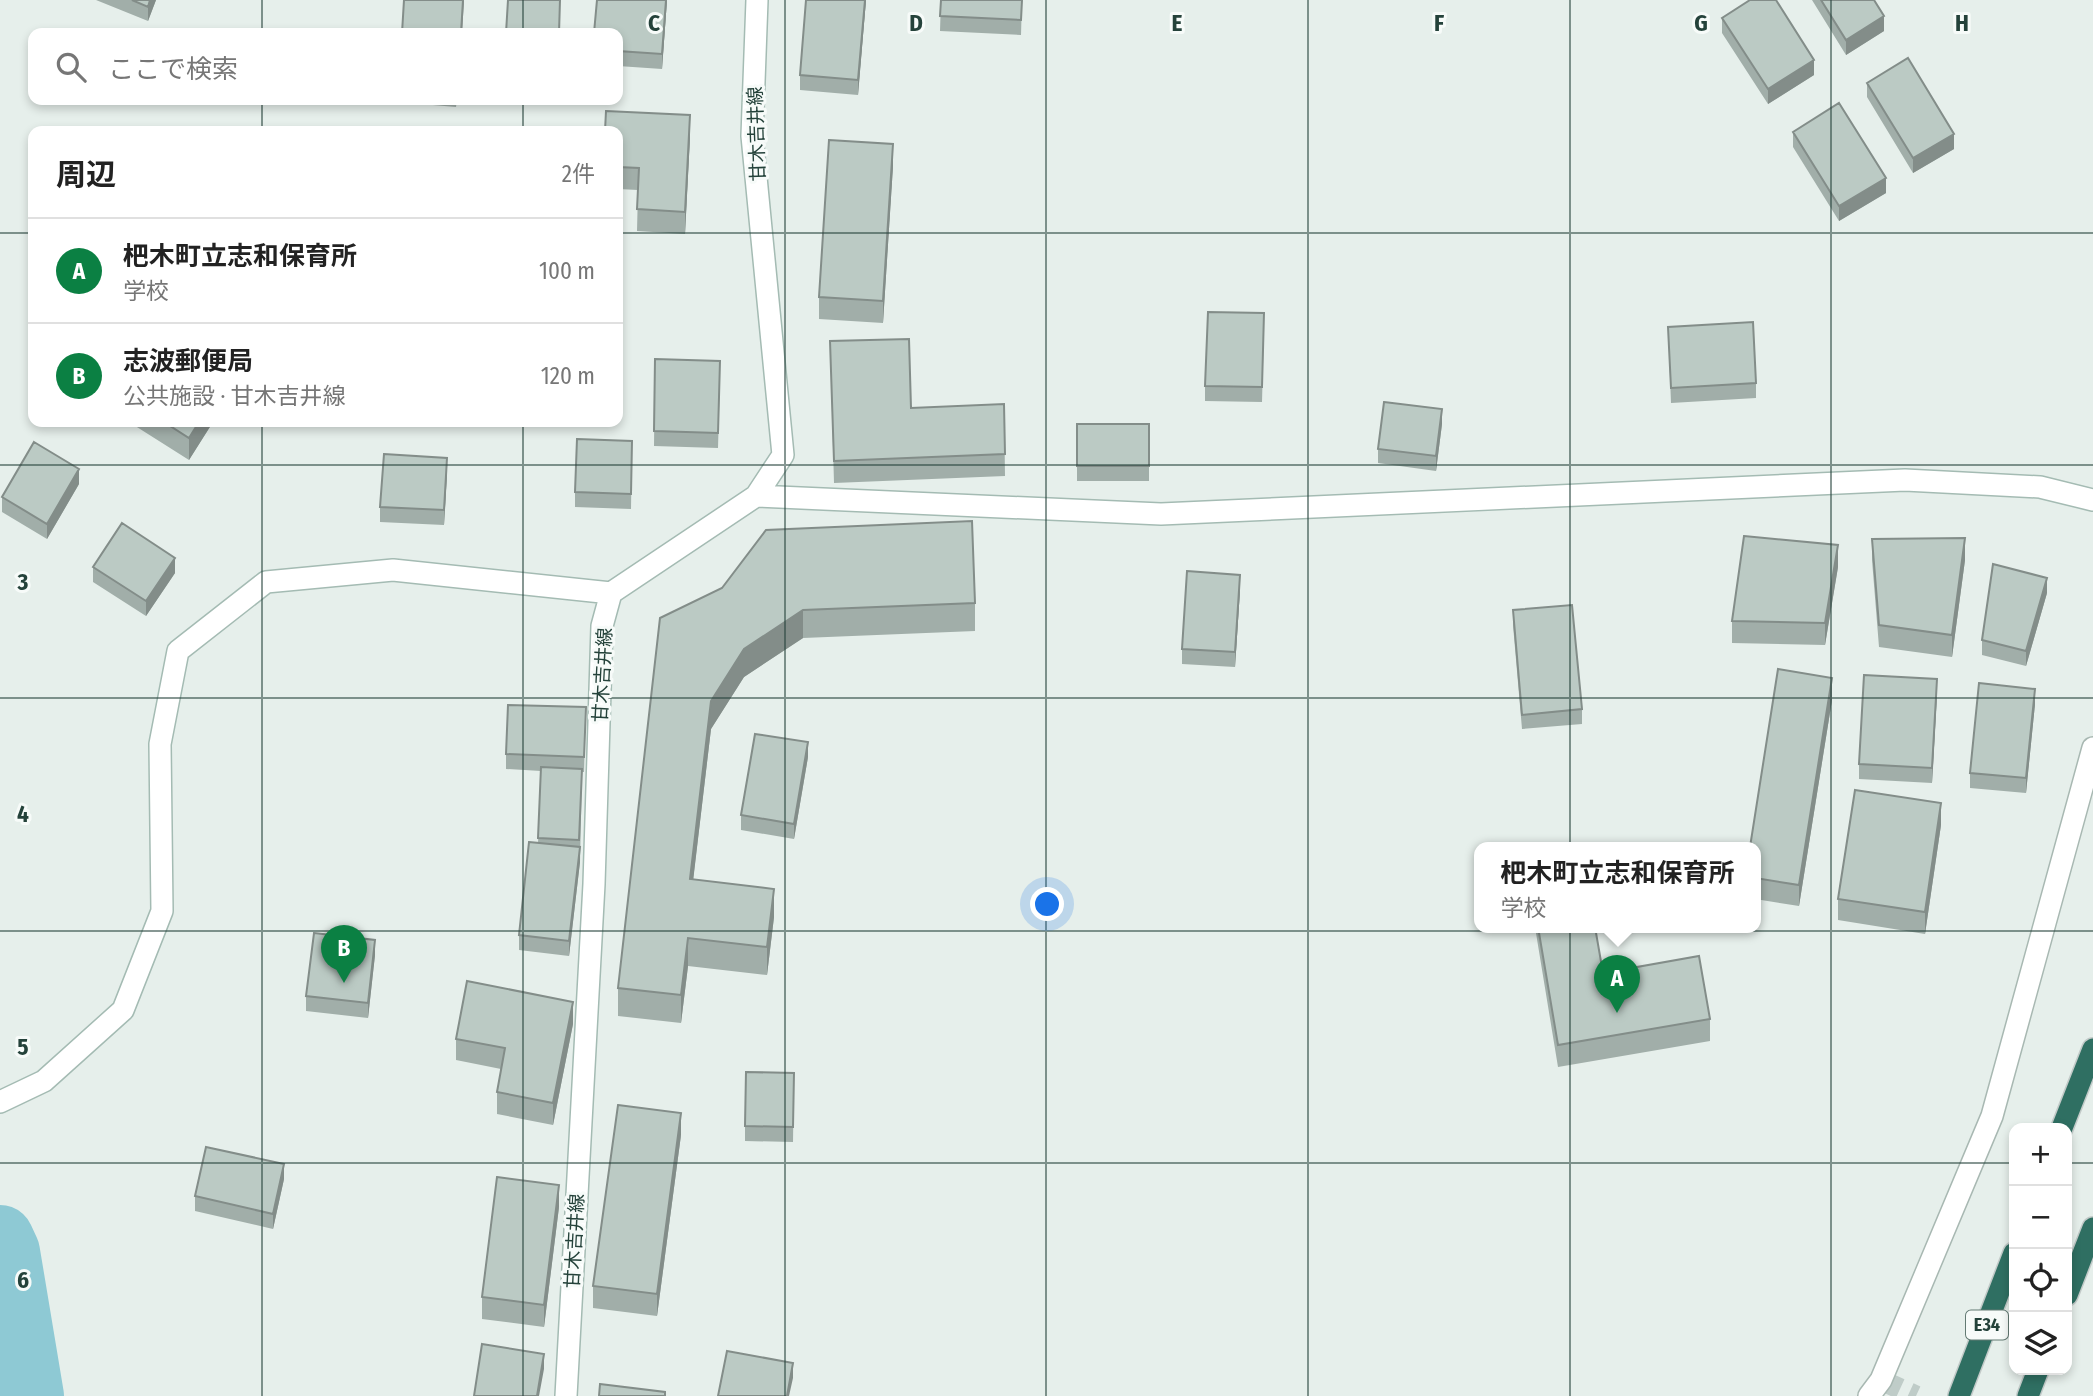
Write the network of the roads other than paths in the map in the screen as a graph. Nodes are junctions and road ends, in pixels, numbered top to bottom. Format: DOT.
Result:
graph roads {
  1 [pos="757,0"];
  2 [pos="756,496"];
  3 [pos="2093,500"];
  4 [pos="611,593"];
  5 [pos="2093,748"];
  6 [pos="2093,1049"];
  7 [pos="0,1102"];
  8 [pos="2064,1123"];
  9 [pos="2093,1228"];
  10 [pos="2009,1266"];
  11 [pos="2072,1283"];
  12 [pos="2036,1375"];
  13 [pos="566,1396"];
  14 [pos="1869,1396"];
  15 [pos="1959,1396"];
  16 [pos="2028,1396"];
  1 -- 2 [label="street, 甘木吉井線"];
  2 -- 3 [label="street"];
  2 -- 4 [label="street, 甘木吉井線"];
  4 -- 7 [label="street"];
  4 -- 13 [label="street, 甘木吉井線"];
  5 -- 14 [label="street"];
  6 -- 8 [label="highway"];
  9 -- 11 [label="highway"];
  10 -- 15 [label="highway, E34"];
  12 -- 16 [label="highway"];
}
